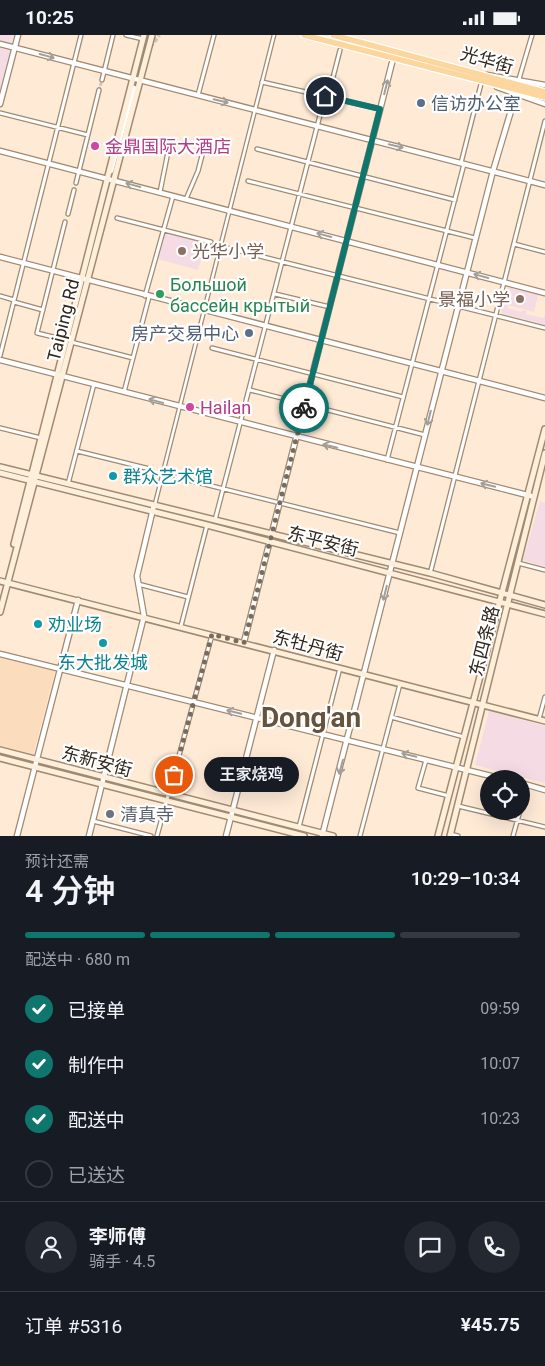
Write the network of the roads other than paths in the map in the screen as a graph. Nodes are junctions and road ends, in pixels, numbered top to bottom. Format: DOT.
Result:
graph roads {
  1 [pos="18,35"];
  2 [pos="81,35"];
  3 [pos="113,35"];
  4 [pos="126,35"];
  5 [pos="152,35"];
  6 [pos="214,35"];
  7 [pos="274,35"];
  8 [pos="304,35"];
  9 [pos="333,35"];
  10 [pos="532,35"];
  11 [pos="144,37"];
  12 [pos="0,44"];
  13 [pos="15,47"];
  14 [pos="340,50"];
  15 [pos="394,54"];
  16 [pos="74,63"];
  17 [pos="104,71"];
  18 [pos="483,77"];
  19 [pos="133,78"];
  20 [pos="102,80"];
  21 [pos="141,80"];
  22 [pos="262,82"];
  23 [pos="545,85"];
  24 [pos="517,87"];
  25 [pos="99,89"];
  26 [pos="135,89"];
  27 [pos="545,91"];
  28 [pos="198,95"];
  29 [pos="326,96"];
  30 [pos="545,98"];
  31 [pos="0,104"];
  32 [pos="545,104"];
  33 [pos="255,109"];
  34 [pos="380,109"];
  35 [pos="0,113"];
  36 [pos="545,121"];
  37 [pos="318,126"];
  38 [pos="57,127"];
  39 [pos="88,135"];
  40 [pos="372,140"];
  41 [pos="170,143"];
  42 [pos="205,144"];
  43 [pos="257,149"];
  44 [pos="0,151"];
  45 [pos="48,163"];
  46 [pos="309,163"];
  47 [pos="463,164"];
  48 [pos="79,171"];
  49 [pos="493,171"];
  50 [pos="363,176"];
  51 [pos="112,177"];
  52 [pos="248,181"];
  53 [pos="530,181"];
  54 [pos="76,183"];
  55 [pos="545,185"];
  56 [pos="74,190"];
  57 [pos="160,192"];
  58 [pos="301,194"];
  59 [pos="173,196"];
  60 [pos="186,199"];
  61 [pos="455,200"];
  62 [pos="355,208"];
  63 [pos="229,211"];
  64 [pos="68,214"];
  65 [pos="117,218"];
  66 [pos="65,222"];
  67 [pos="293,227"];
  68 [pos="164,230"];
  69 [pos="447,231"];
  70 [pos="475,239"];
  71 [pos="347,241"];
  72 [pos="211,242"];
  73 [pos="514,244"];
  74 [pos="220,246"];
  75 [pos="545,252"];
  76 [pos="0,257"];
  77 [pos="284,262"];
  78 [pos="23,263"];
  79 [pos="438,265"];
  80 [pos="53,271"];
  81 [pos="467,272"];
  82 [pos="338,275"];
  83 [pos="85,280"];
  84 [pos="504,282"];
  85 [pos="545,293"];
  86 [pos="275,294"];
  87 [pos="0,296"];
  88 [pos="147,296"];
  89 [pos="429,299"];
  90 [pos="14,301"];
  91 [pos="458,306"];
  92 [pos="330,307"];
  93 [pos="43,310"];
  94 [pos="203,311"];
  95 [pos="495,315"];
  96 [pos="266,327"];
  97 [pos="545,328"];
  98 [pos="321,340"];
  99 [pos="69,341"];
  100 [pos="212,349"];
  101 [pos="0,356"];
  102 [pos="133,357"];
  103 [pos="0,360"];
  104 [pos="258,360"];
  105 [pos="412,364"];
  106 [pos="441,371"];
  107 [pos="313,374"];
  108 [pos="60,375"];
  109 [pos="478,381"];
  110 [pos="94,384"];
  111 [pos="250,390"];
  112 [pos="124,392"];
  113 [pos="404,397"];
  114 [pos="545,398"];
  115 [pos="305,405"];
  116 [pos="179,407"];
  117 [pos="241,423"];
  118 [pos="0,428"];
  119 [pos="395,428"];
  120 [pos="545,429"];
  121 [pos="425,435"];
  122 [pos="297,437"];
  123 [pos="41,439"];
  124 [pos="77,451"];
  125 [pos="545,453"];
  126 [pos="387,460"];
  127 [pos="0,467"];
  128 [pos="417,467"];
  129 [pos="150,469"];
  130 [pos="0,473"];
  131 [pos="453,476"];
  132 [pos="176,477"];
  133 [pos="33,478"];
  134 [pos="68,484"];
  135 [pos="224,489"];
  136 [pos="528,495"];
  137 [pos="535,496"];
  138 [pos="280,503"];
  139 [pos="154,505"];
  140 [pos="153,512"];
  141 [pos="215,521"];
  142 [pos="207,525"];
  143 [pos="400,533"];
  144 [pos="272,535"];
  145 [pos="270,541"];
  146 [pos="518,563"];
  147 [pos="392,564"];
  148 [pos="430,569"];
  149 [pos="545,570"];
  150 [pos="390,572"];
  151 [pos="4,582"];
  152 [pos="137,584"];
  153 [pos="501,592"];
  154 [pos="509,595"];
  155 [pos="188,597"];
  156 [pos="0,600"];
  157 [pos="78,600"];
  158 [pos="499,601"];
  159 [pos="507,604"];
  160 [pos="545,605"];
  161 [pos="0,612"];
  162 [pos="545,614"];
  163 [pos="144,616"];
  164 [pos="181,626"];
  165 [pos="212,634"];
  166 [pos="244,643"];
  167 [pos="274,650"];
  168 [pos="0,654"];
  169 [pos="340,667"];
  170 [pos="60,669"];
  171 [pos="365,674"];
  172 [pos="400,683"];
  173 [pos="127,685"];
  174 [pos="545,697"];
  175 [pos="194,702"];
  176 [pos="472,702"];
  177 [pos="482,705"];
  178 [pos="256,717"];
  179 [pos="391,717"];
  180 [pos="542,720"];
  181 [pos="323,734"];
  182 [pos="464,737"];
  183 [pos="348,740"];
  184 [pos="383,749"];
  185 [pos="0,750"];
  186 [pos="0,758"];
  187 [pos="36,759"];
  188 [pos="426,759"];
  189 [pos="34,767"];
  190 [pos="456,767"];
  191 [pos="467,769"];
  192 [pos="480,773"];
  193 [pos="105,777"];
  194 [pos="103,784"];
  195 [pos="530,785"];
  196 [pos="545,789"];
  197 [pos="169,794"];
  198 [pos="448,796"];
  199 [pos="167,801"];
  200 [pos="457,806"];
  201 [pos="232,810"];
  202 [pos="480,811"];
  203 [pos="231,817"];
  204 [pos="517,820"];
  205 [pos="94,821"];
  206 [pos="299,827"];
  207 [pos="545,827"];
  208 [pos="323,835"];
  209 [pos="450,835"];
  210 [pos="17,836"];
  211 [pos="89,836"];
  212 [pos="151,836"];
  213 [pos="157,836"];
  214 [pos="226,836"];
  215 [pos="304,836"];
  216 [pos="333,836"];
  217 [pos="360,836"];
  218 [pos="438,836"];
  219 [pos="458,836"];
  220 [pos="513,836"];
  1 -- 13 [label="street"];
  2 -- 16 [label="street"];
  3 -- 17 [label="street"];
  4 -- 11 [label="street"];
  5 -- 21 [label="main road, Taiping Rd"];
  6 -- 28 [label="street"];
  7 -- 22 [label="street"];
  8 -- 15 [label="highway"];
  9 -- 15 [label="highway, 光华街"];
  10 -- 24 [label="street"];
  11 -- 19 [label="main road, Taiping Rd"];
  12 -- 13 [label="street"];
  13 -- 16 [label="street, one-way"];
  13 -- 31 [label="street"];
  14 -- 29 [label="street"];
  15 -- 18 [label="highway, 光华街"];
  34 -- 15 [label="street, one-way"];
  16 -- 17 [label="street"];
  16 -- 38 [label="street"];
  17 -- 19 [label="street"];
  17 -- 20 [label="street"];
  18 -- 24 [label="highway, 光华街"];
  18 -- 24 [label="street"];
  18 -- 47 [label="street"];
  19 -- 21 [label="street"];
  19 -- 51 [label="main road, Taiping Rd"];
  21 -- 28 [label="street"];
  21 -- 51 [label="main road, Taiping Rd"];
  22 -- 29 [label="street"];
  22 -- 33 [label="street"];
  23 -- 24 [label="street"];
  24 -- 27 [label="highway, 光华街"];
  24 -- 30 [label="highway"];
  24 -- 32 [label="street"];
  24 -- 49 [label="street"];
  25 -- 39 [label="street"];
  26 -- 51 [label="street"];
  28 -- 33 [label="street, one-way"];
  29 -- 34 [label="street"];
  29 -- 37 [label="street"];
  33 -- 37 [label="street"];
  33 -- 63 [label="street"];
  34 -- 40 [label="street"];
  35 -- 38 [label="street"];
  36 -- 53 [label="street"];
  37 -- 40 [label="street"];
  37 -- 46 [label="street"];
  38 -- 39 [label="street"];
  38 -- 45 [label="street"];
  39 -- 48 [label="street"];
  40 -- 47 [label="street, one-way"];
  40 -- 50 [label="street"];
  41 -- 57 [label="street"];
  42 -- 60 [label="street"];
  43 -- 46 [label="street"];
  44 -- 45 [label="street"];
  45 -- 48 [label="street"];
  45 -- 78 [label="street"];
  46 -- 50 [label="street"];
  46 -- 58 [label="street"];
  47 -- 49 [label="street"];
  47 -- 61 [label="street"];
  48 -- 51 [label="street"];
  48 -- 54 [label="street"];
  49 -- 53 [label="street"];
  49 -- 70 [label="street"];
  50 -- 61 [label="street"];
  50 -- 62 [label="street"];
  57 -- 51 [label="street, one-way"];
  51 -- 83 [label="main road, Taiping Rd"];
  52 -- 58 [label="street"];
  53 -- 55 [label="street"];
  53 -- 73 [label="street"];
  56 -- 64 [label="street"];
  57 -- 59 [label="street"];
  58 -- 62 [label="street"];
  58 -- 67 [label="street"];
  59 -- 60 [label="street"];
  59 -- 68 [label="street"];
  60 -- 63 [label="street"];
  61 -- 69 [label="street"];
  62 -- 69 [label="street"];
  62 -- 71 [label="street"];
  63 -- 67 [label="street"];
  63 -- 74 [label="street"];
  65 -- 68 [label="street"];
  66 -- 80 [label="street"];
  71 -- 67 [label="street, one-way"];
  67 -- 77 [label="street"];
  68 -- 72 [label="street"];
  68 -- 88 [label="street"];
  69 -- 70 [label="street"];
  69 -- 79 [label="street"];
  70 -- 81 [label="street"];
  71 -- 79 [label="street"];
  71 -- 82 [label="street"];
  73 -- 75 [label="street"];
  73 -- 84 [label="street"];
  74 -- 77 [label="street"];
  74 -- 94 [label="street"];
  76 -- 78 [label="street"];
  77 -- 82 [label="street"];
  77 -- 86 [label="street"];
  78 -- 80 [label="street"];
  78 -- 90 [label="street"];
  79 -- 81 [label="street"];
  79 -- 89 [label="street"];
  80 -- 83 [label="street"];
  80 -- 93 [label="street"];
  84 -- 81 [label="street, one-way"];
  81 -- 91 [label="street"];
  82 -- 89 [label="street"];
  82 -- 92 [label="street"];
  83 -- 88 [label="street"];
  83 -- 99 [label="main road, Taiping Rd"];
  84 -- 85 [label="street"];
  84 -- 95 [label="street"];
  86 -- 92 [label="street"];
  86 -- 96 [label="street"];
  87 -- 90 [label="street"];
  88 -- 94 [label="street"];
  88 -- 102 [label="street"];
  89 -- 91 [label="street"];
  89 -- 105 [label="street"];
  90 -- 93 [label="street"];
  90 -- 101 [label="street"];
  91 -- 95 [label="street"];
  91 -- 106 [label="street"];
  92 -- 98 [label="street"];
  93 -- 99 [label="street"];
  94 -- 96 [label="street"];
  94 -- 116 [label="street"];
  95 -- 97 [label="street"];
  95 -- 109 [label="street"];
  96 -- 98 [label="street"];
  96 -- 104 [label="street"];
  98 -- 105 [label="street"];
  98 -- 107 [label="street"];
  99 -- 102 [label="street"];
  99 -- 108 [label="main road, Taiping Rd"];
  100 -- 104 [label="street"];
  102 -- 112 [label="street"];
  103 -- 108 [label="street"];
  104 -- 107 [label="street"];
  104 -- 111 [label="street"];
  105 -- 106 [label="street"];
  105 -- 113 [label="street"];
  106 -- 109 [label="street"];
  106 -- 121 [label="street, one-way"];
  107 -- 113 [label="street"];
  107 -- 115 [label="street"];
  108 -- 110 [label="street"];
  108 -- 123 [label="main road, Taiping Rd"];
  108 -- 133 [label="main road, Taiping Rd"];
  109 -- 114 [label="street"];
  109 -- 131 [label="street"];
  110 -- 112 [label="street"];
  110 -- 124 [label="street"];
  111 -- 115 [label="street"];
  111 -- 117 [label="street"];
  116 -- 112 [label="street, one-way"];
  113 -- 119 [label="street"];
  115 -- 119 [label="street"];
  115 -- 122 [label="street"];
  116 -- 117 [label="street"];
  116 -- 139 [label="street"];
  117 -- 122 [label="street"];
  117 -- 135 [label="street"];
  118 -- 123 [label="street"];
  119 -- 121 [label="street"];
  119 -- 126 [label="street"];
  120 -- 136 [label="main road"];
  121 -- 128 [label="street"];
  126 -- 122 [label="street, one-way"];
  122 -- 138 [label="street"];
  123 -- 133 [label="main road, Taiping Rd"];
  124 -- 129 [label="street"];
  124 -- 134 [label="street"];
  125 -- 137 [label="main road, 东四条路"];
  126 -- 128 [label="street"];
  127 -- 133 [label="main road"];
  128 -- 131 [label="street"];
  128 -- 143 [label="street"];
  130 -- 133 [label="main road"];
  136 -- 131 [label="street, one-way"];
  131 -- 148 [label="street"];
  132 -- 135 [label="street"];
  133 -- 134 [label="main road, 东平安街"];
  133 -- 140 [label="main road, 东平安街"];
  133 -- 151 [label="main road, Taiping Rd"];
  134 -- 139 [label="main road, 东平安街"];
  135 -- 138 [label="street"];
  135 -- 141 [label="street"];
  136 -- 137 [label="street"];
  136 -- 153 [label="main road"];
  137 -- 146 [label="main road, 东四条路"];
  138 -- 143 [label="street"];
  138 -- 144 [label="street"];
  139 -- 140 [label="street"];
  139 -- 141 [label="main road, 东平安街"];
  140 -- 142 [label="main road, 东平安街"];
  140 -- 152 [label="street"];
  141 -- 144 [label="main road, 东平安街"];
  142 -- 145 [label="main road, 东平安街"];
  142 -- 155 [label="street"];
  143 -- 147 [label="street"];
  144 -- 145 [label="street"];
  144 -- 147 [label="main road, 东平安街"];
  145 -- 150 [label="main road, 东平安街"];
  145 -- 166 [label="street"];
  146 -- 149 [label="street"];
  146 -- 154 [label="main road, 东四条路"];
  147 -- 150 [label="street"];
  147 -- 153 [label="main road, 东平安街"];
  150 -- 158 [label="main road, 东平安街"];
  150 -- 171 [label="street, one-way"];
  151 -- 156 [label="main road, Taiping Rd"];
  151 -- 157 [label="main road, 东牡丹街"];
  151 -- 161 [label="main road, Taiping Rd"];
  152 -- 155 [label="street"];
  152 -- 163 [label="street"];
  153 -- 154 [label="main road, 东平安街"];
  153 -- 158 [label="main road"];
  154 -- 159 [label="main road, 东四条路"];
  154 -- 160 [label="main road, 东平安街"];
  155 -- 164 [label="street"];
  157 -- 163 [label="main road, 东牡丹街"];
  157 -- 170 [label="street"];
  158 -- 159 [label="main road, 东平安街"];
  158 -- 176 [label="main road"];
  159 -- 162 [label="main road, 东平安街"];
  159 -- 177 [label="main road, 东四条路"];
  163 -- 164 [label="main road, 东牡丹街"];
  163 -- 173 [label="street"];
  164 -- 165 [label="main road, 东牡丹街"];
  165 -- 166 [label="main road, 东牡丹街"];
  165 -- 175 [label="street"];
  166 -- 167 [label="main road, 东牡丹街"];
  167 -- 169 [label="main road, 东牡丹街"];
  167 -- 178 [label="street"];
  168 -- 170 [label="street"];
  169 -- 171 [label="main road, 东牡丹街"];
  169 -- 181 [label="street"];
  170 -- 173 [label="street"];
  170 -- 187 [label="street"];
  171 -- 172 [label="main road, 东牡丹街"];
  171 -- 183 [label="street"];
  172 -- 176 [label="main road, 东牡丹街"];
  172 -- 179 [label="street"];
  173 -- 175 [label="street"];
  173 -- 193 [label="street"];
  174 -- 180 [label="street"];
  178 -- 175 [label="street, one-way"];
  175 -- 197 [label="street"];
  176 -- 177 [label="main road, 东牡丹街"];
  176 -- 182 [label="main road"];
  177 -- 180 [label="main road, 东牡丹街"];
  177 -- 191 [label="main road, 东四条路"];
  178 -- 181 [label="street"];
  178 -- 201 [label="street"];
  179 -- 182 [label="street"];
  179 -- 184 [label="street"];
  181 -- 183 [label="street"];
  181 -- 206 [label="street"];
  182 -- 190 [label="main road"];
  183 -- 184 [label="street"];
  183 -- 208 [label="street, one-way"];
  188 -- 184 [label="street, one-way"];
  184 -- 217 [label="street"];
  185 -- 187 [label="main road, 东新安街"];
  186 -- 189 [label="main road, 东新安街"];
  187 -- 189 [label="street"];
  187 -- 193 [label="main road, 东新安街"];
  188 -- 190 [label="street"];
  188 -- 198 [label="street"];
  189 -- 194 [label="main road, 东新安街"];
  189 -- 210 [label="street"];
  190 -- 191 [label="street"];
  190 -- 198 [label="main road"];
  191 -- 192 [label="street"];
  191 -- 200 [label="main road, 东四条路"];
  193 -- 194 [label="street"];
  193 -- 197 [label="main road, 东新安街"];
  194 -- 199 [label="main road, 东新安街"];
  194 -- 205 [label="street"];
  195 -- 196 [label="street"];
  197 -- 199 [label="street"];
  197 -- 201 [label="main road, 东新安街"];
  198 -- 218 [label="main road"];
  199 -- 203 [label="main road, 东新安街"];
  199 -- 213 [label="street"];
  200 -- 202 [label="street"];
  200 -- 209 [label="main road, 东四条路"];
  201 -- 203 [label="street"];
  201 -- 206 [label="main road, 东新安街"];
  203 -- 214 [label="street"];
  203 -- 215 [label="main road, 东新安街"];
  204 -- 207 [label="street"];
  204 -- 220 [label="street"];
  205 -- 211 [label="street"];
  205 -- 212 [label="street"];
  206 -- 208 [label="main road, 东新安街"];
  208 -- 216 [label="main road, 东新安街"];
  209 -- 219 [label="street"];
}
